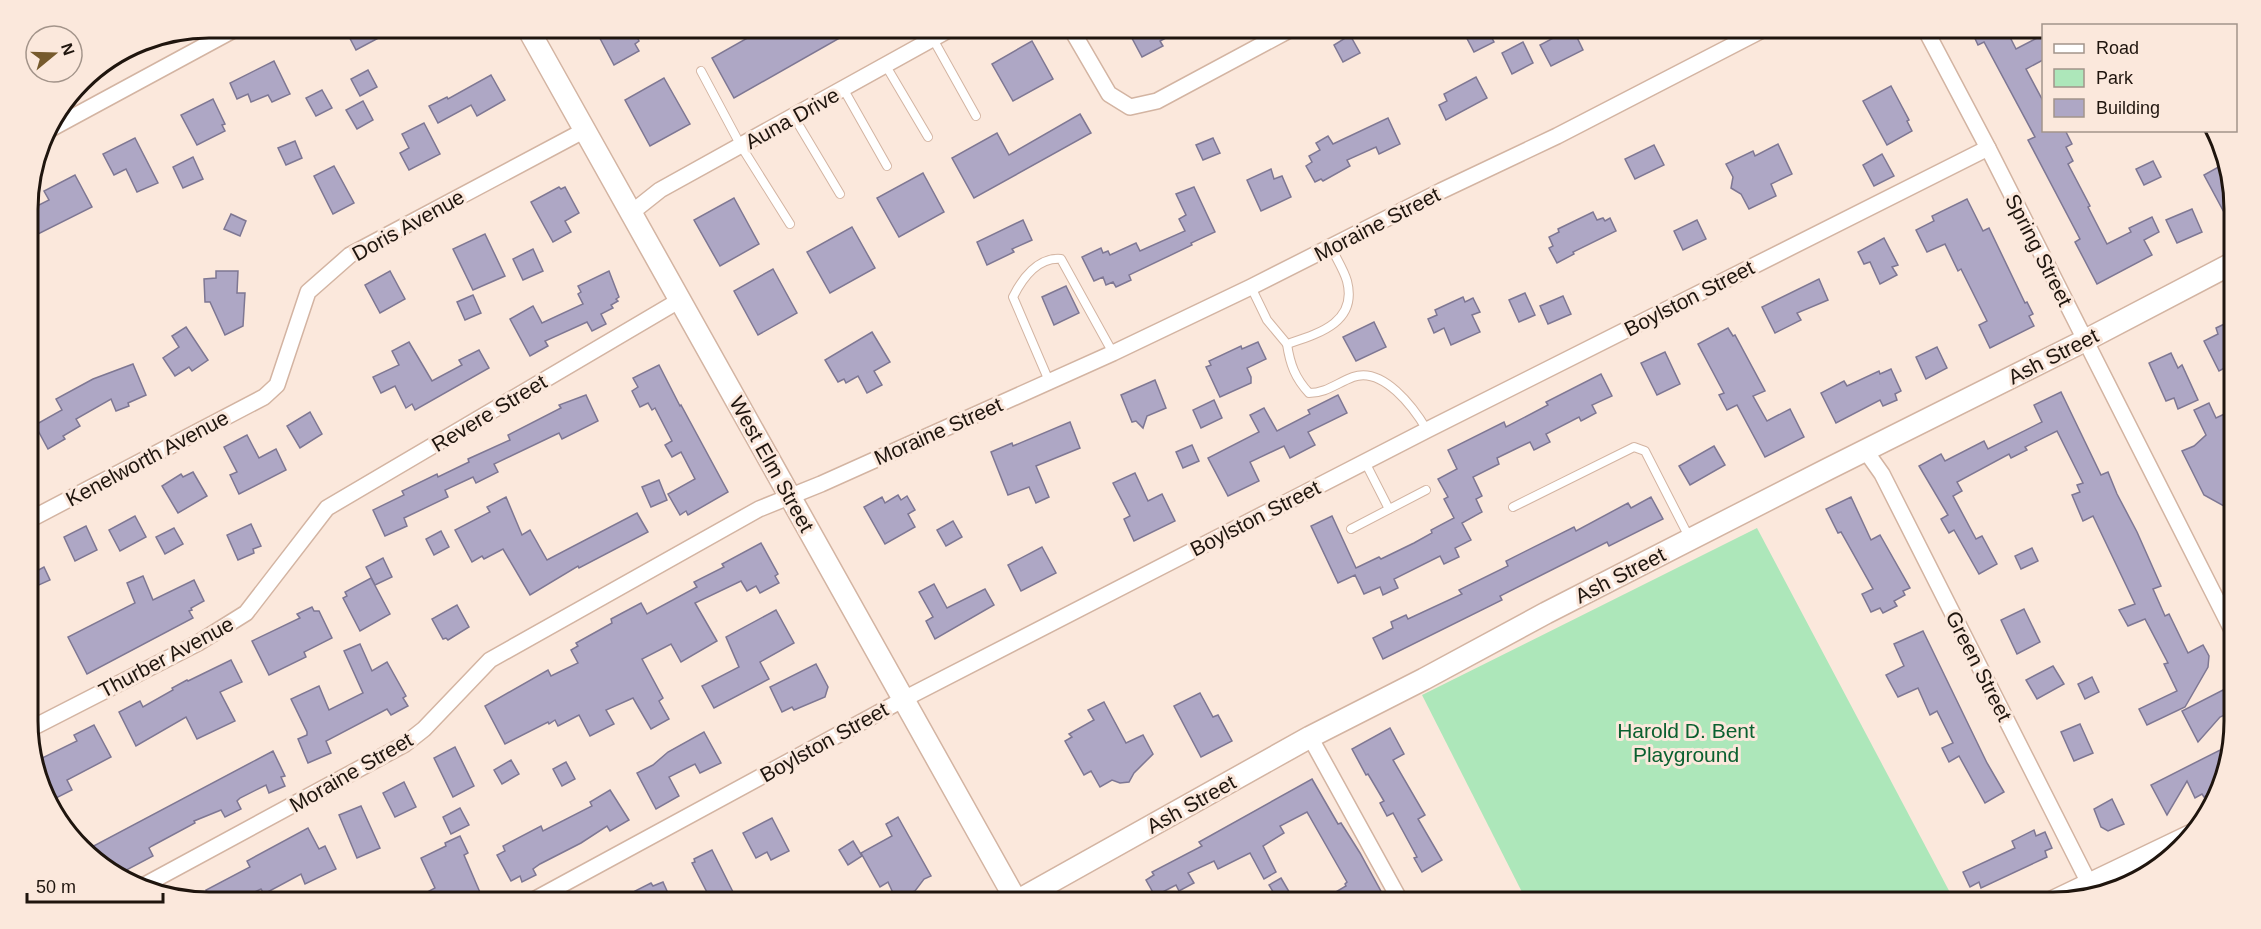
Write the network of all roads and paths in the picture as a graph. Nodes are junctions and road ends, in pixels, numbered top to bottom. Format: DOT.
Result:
graph roads {
  1 [pos="218,38"];
  2 [pos="533,38"];
  3 [pos="1076,38"];
  4 [pos="1274,38"];
  5 [pos="1747,38"];
  6 [pos="1930,38"];
  7 [pos="933,39"];
  8 [pos="886,66"];
  9 [pos="701,71"];
  10 [pos="844,90"];
  11 [pos="976,116"];
  12 [pos="794,117"];
  13 [pos="59,124"];
  14 [pos="585,130"];
  15 [pos="928,137"];
  16 [pos="741,146"];
  17 [pos="1988,148"];
  18 [pos="887,166"];
  19 [pos="840,194"];
  20 [pos="631,213"];
  21 [pos="790,224"];
  22 [pos="1331,247"];
  23 [pos="2224,268"];
  24 [pos="1251,287"];
  25 [pos="680,300"];
  26 [pos="2084,341"];
  27 [pos="1287,344"];
  28 [pos="1113,352"];
  29 [pos="1049,381"];
  30 [pos="264,397"];
  31 [pos="1427,430"];
  32 [pos="1865,450"];
  33 [pos="1365,462"];
  34 [pos="1426,490"];
  35 [pos="790,497"];
  36 [pos="1513,507"];
  37 [pos="1389,509"];
  38 [pos="38,515"];
  39 [pos="1352,529"];
  40 [pos="307,536"];
  41 [pos="1691,540"];
  42 [pos="2224,614"];
  43 [pos="904,699"];
  44 [pos="38,725"];
  45 [pos="1310,737"];
  46 [pos="2166,847"];
  47 [pos="151,881"];
  48 [pos="2089,884"];
  49 [pos="2079,889"];
  50 [pos="1395,891"];
  51 [pos="549,892"];
  52 [pos="1011,892"];
  53 [pos="1033,892"];
  1 -- 13 [label="street"];
  2 -- 14 [label="street, West Elm Street"];
  3 -- 4 [label="street"];
  5 -- 22 [label="street, Moraine Street"];
  6 -- 17 [label="street, Spring Street"];
  7 -- 8 [label="street, Auna Drive"];
  7 -- 11 [label="lane"];
  8 -- 10 [label="street, Auna Drive"];
  8 -- 15 [label="lane"];
  9 -- 16 [label="lane"];
  10 -- 12 [label="street, Auna Drive"];
  10 -- 18 [label="lane"];
  12 -- 16 [label="street, Auna Drive"];
  12 -- 19 [label="lane"];
  14 -- 20 [label="street, West Elm Street"];
  14 -- 30 [label="street, Doris Avenue"];
  16 -- 20 [label="street, Auna Drive"];
  16 -- 21 [label="lane"];
  17 -- 26 [label="street, Spring Street"];
  17 -- 31 [label="street, Boylston Street"];
  20 -- 25 [label="street, West Elm Street"];
  22 -- 24 [label="street, Moraine Street"];
  22 -- 27 [label="lane"];
  23 -- 26 [label="street, Ash Street"];
  24 -- 27 [label="lane"];
  24 -- 28 [label="street, Moraine Street"];
  25 -- 35 [label="street, West Elm Street"];
  25 -- 40 [label="street, Revere Street"];
  26 -- 32 [label="street, Ash Street"];
  26 -- 42 [label="street, Spring Street"];
  27 -- 31 [label="lane"];
  28 -- 29 [label="street, Moraine Street"];
  28 -- 29 [label="lane"];
  29 -- 35 [label="street, Moraine Street"];
  30 -- 38 [label="street, Kenelworth Avenue"];
  31 -- 33 [label="street, Boylston Street"];
  32 -- 41 [label="street, Ash Street"];
  32 -- 48 [label="street, Green Street"];
  33 -- 37 [label="lane"];
  33 -- 43 [label="street, Boylston Street"];
  34 -- 37 [label="lane"];
  35 -- 43 [label="street, West Elm Street"];
  35 -- 47 [label="street, Moraine Street"];
  36 -- 41 [label="lane"];
  37 -- 39 [label="lane"];
  40 -- 44 [label="street, Thurber Avenue"];
  41 -- 45 [label="street, Ash Street"];
  43 -- 51 [label="street, Boylston Street"];
  43 -- 52 [label="street, West Elm Street"];
  45 -- 50 [label="street"];
  45 -- 53 [label="street, Ash Street"];
  46 -- 48 [label="street"];
  48 -- 49 [label="street"];
}
